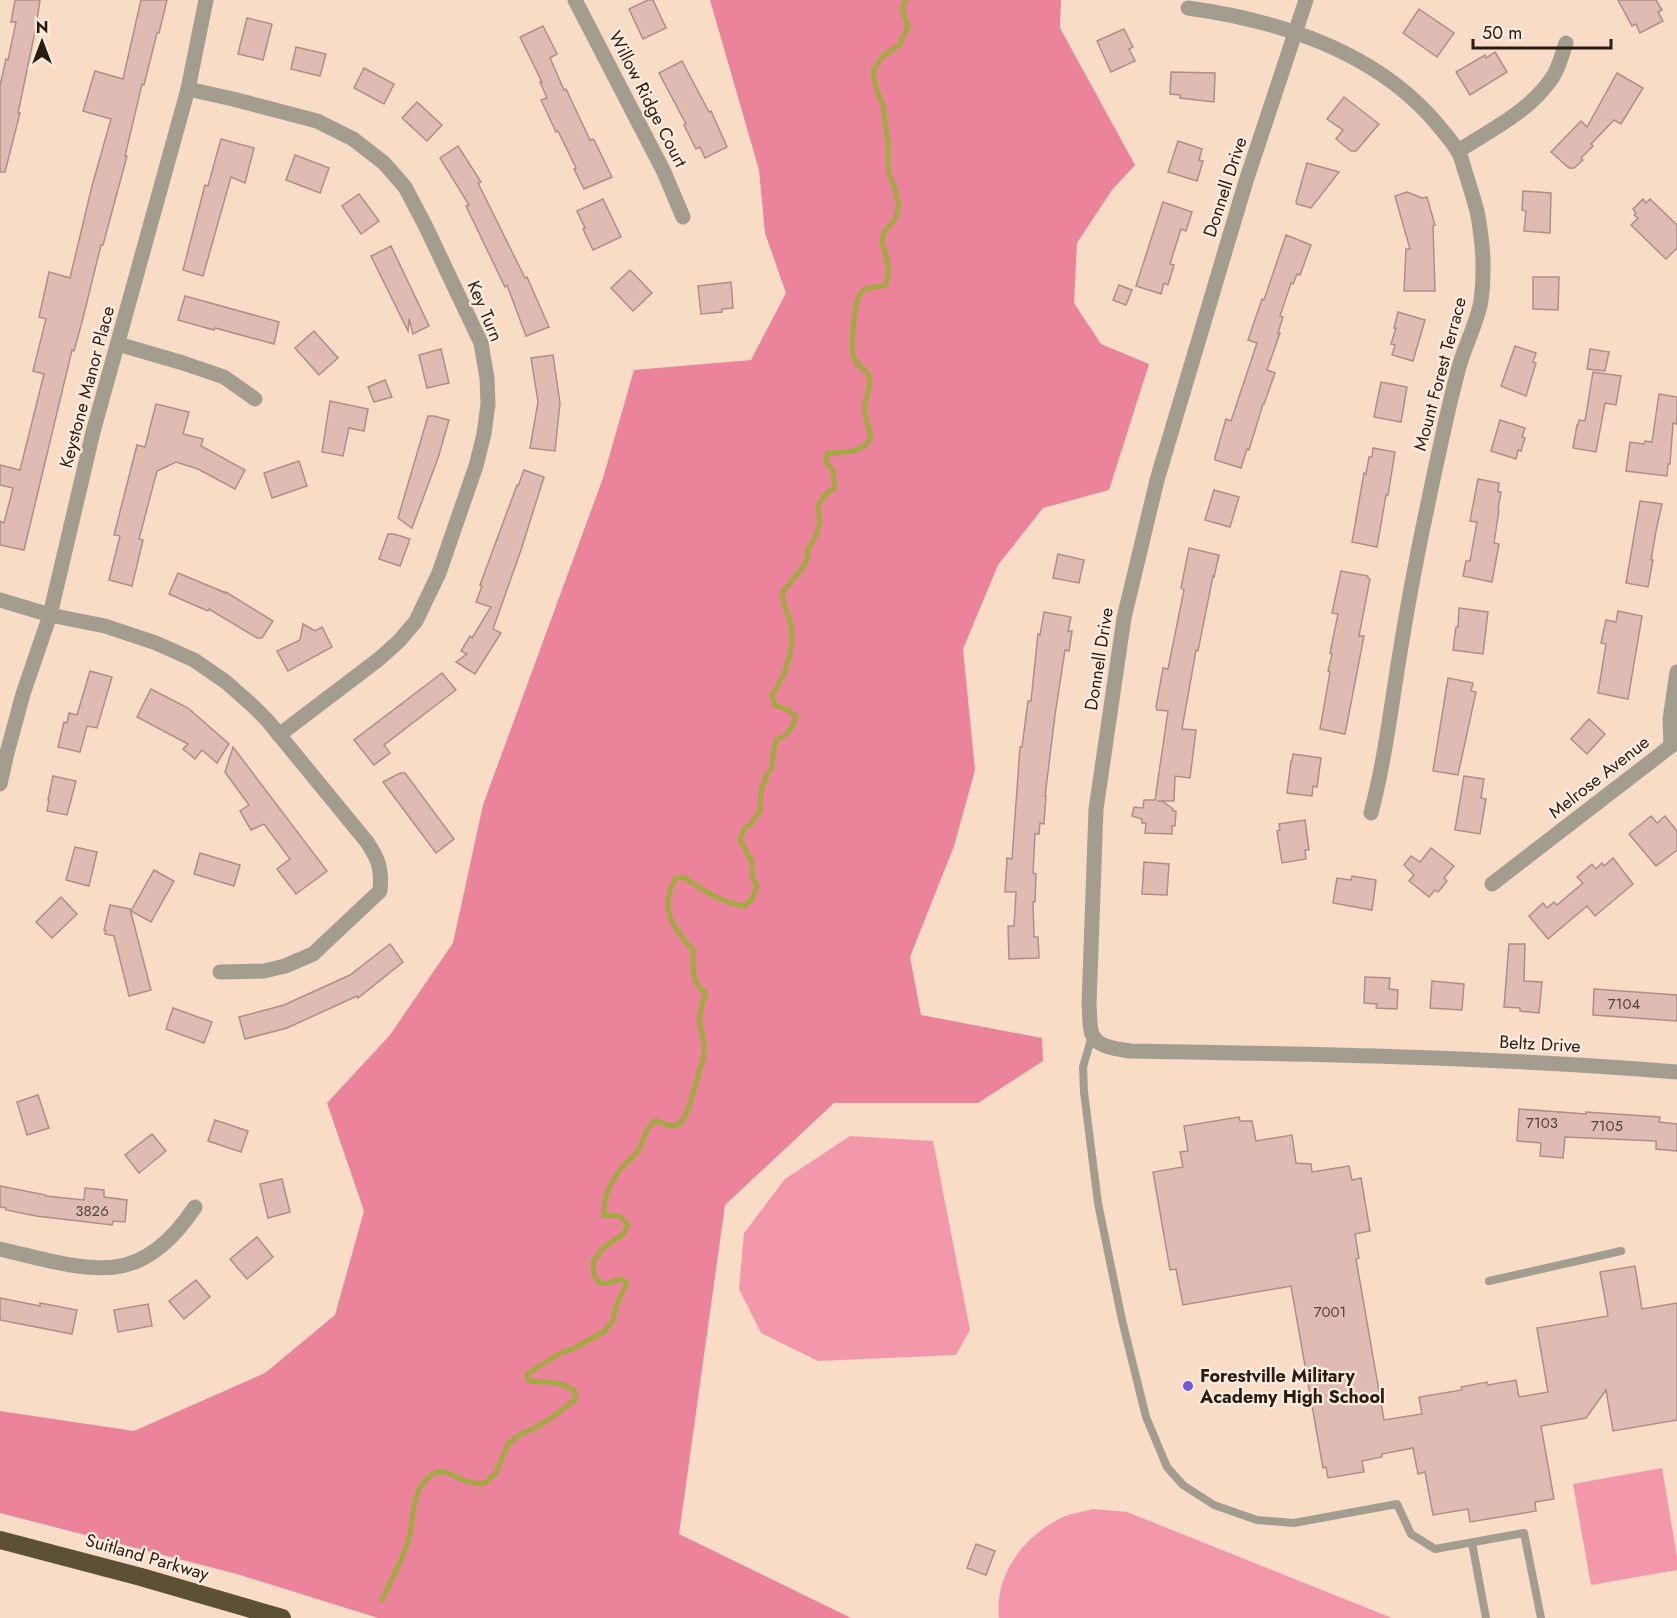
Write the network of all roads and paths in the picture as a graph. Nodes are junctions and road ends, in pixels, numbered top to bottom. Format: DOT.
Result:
graph roads {
  1 [pos="206,0"];
  2 [pos="575,0"];
  3 [pos="1306,0"];
  4 [pos="1188,8"];
  5 [pos="1296,33"];
  6 [pos="1566,43"];
  7 [pos="188,89"];
  8 [pos="1458,151"];
  9 [pos="682,217"];
  10 [pos="118,345"];
  11 [pos="255,399"];
  12 [pos="0,600"];
  13 [pos="50,615"];
  14 [pos="1677,672"];
  15 [pos="279,735"];
  16 [pos="1674,746"];
  17 [pos="0,784"];
  18 [pos="1371,813"];
  19 [pos="1492,884"];
  20 [pos="220,972"];
  21 [pos="1092,1034"];
  22 [pos="1677,1072"];
  23 [pos="195,1207"];
  24 [pos="0,1249"];
  25 [pos="1621,1251"];
  26 [pos="1489,1281"];
  27 [pos="0,1540"];
  28 [pos="1472,1542"];
  29 [pos="282,1618"];
  30 [pos="1486,1618"];
  31 [pos="1541,1618"];
  1 -- 7 [label="street, Keystone Manor Place"];
  2 -- 9 [label="street, Willow Ridge Court"];
  3 -- 5 [label="street, Donnell Drive"];
  4 -- 5 [label="street, Mount Forest Terrace"];
  5 -- 8 [label="street, Mount Forest Terrace"];
  5 -- 21 [label="street, Donnell Drive"];
  6 -- 8 [label="street"];
  7 -- 10 [label="street, Keystone Manor Place"];
  7 -- 15 [label="street, Key Turn"];
  8 -- 18 [label="street, Mount Forest Terrace"];
  10 -- 11 [label="street"];
  10 -- 13 [label="street, Keystone Manor Place"];
  12 -- 13 [label="street"];
  13 -- 15 [label="street"];
  13 -- 17 [label="street, Keystone Manor Place"];
  14 -- 16 [label="street, Melrose Avenue"];
  15 -- 20 [label="street"];
  16 -- 19 [label="street, Melrose Avenue"];
  21 -- 22 [label="street, Beltz Drive"];
  21 -- 28 [label="lane"];
  23 -- 24 [label="street"];
  25 -- 26 [label="lane"];
  27 -- 29 [label="highway, Suitland Parkway"];
  28 -- 30 [label="lane"];
  28 -- 31 [label="lane"];
}
